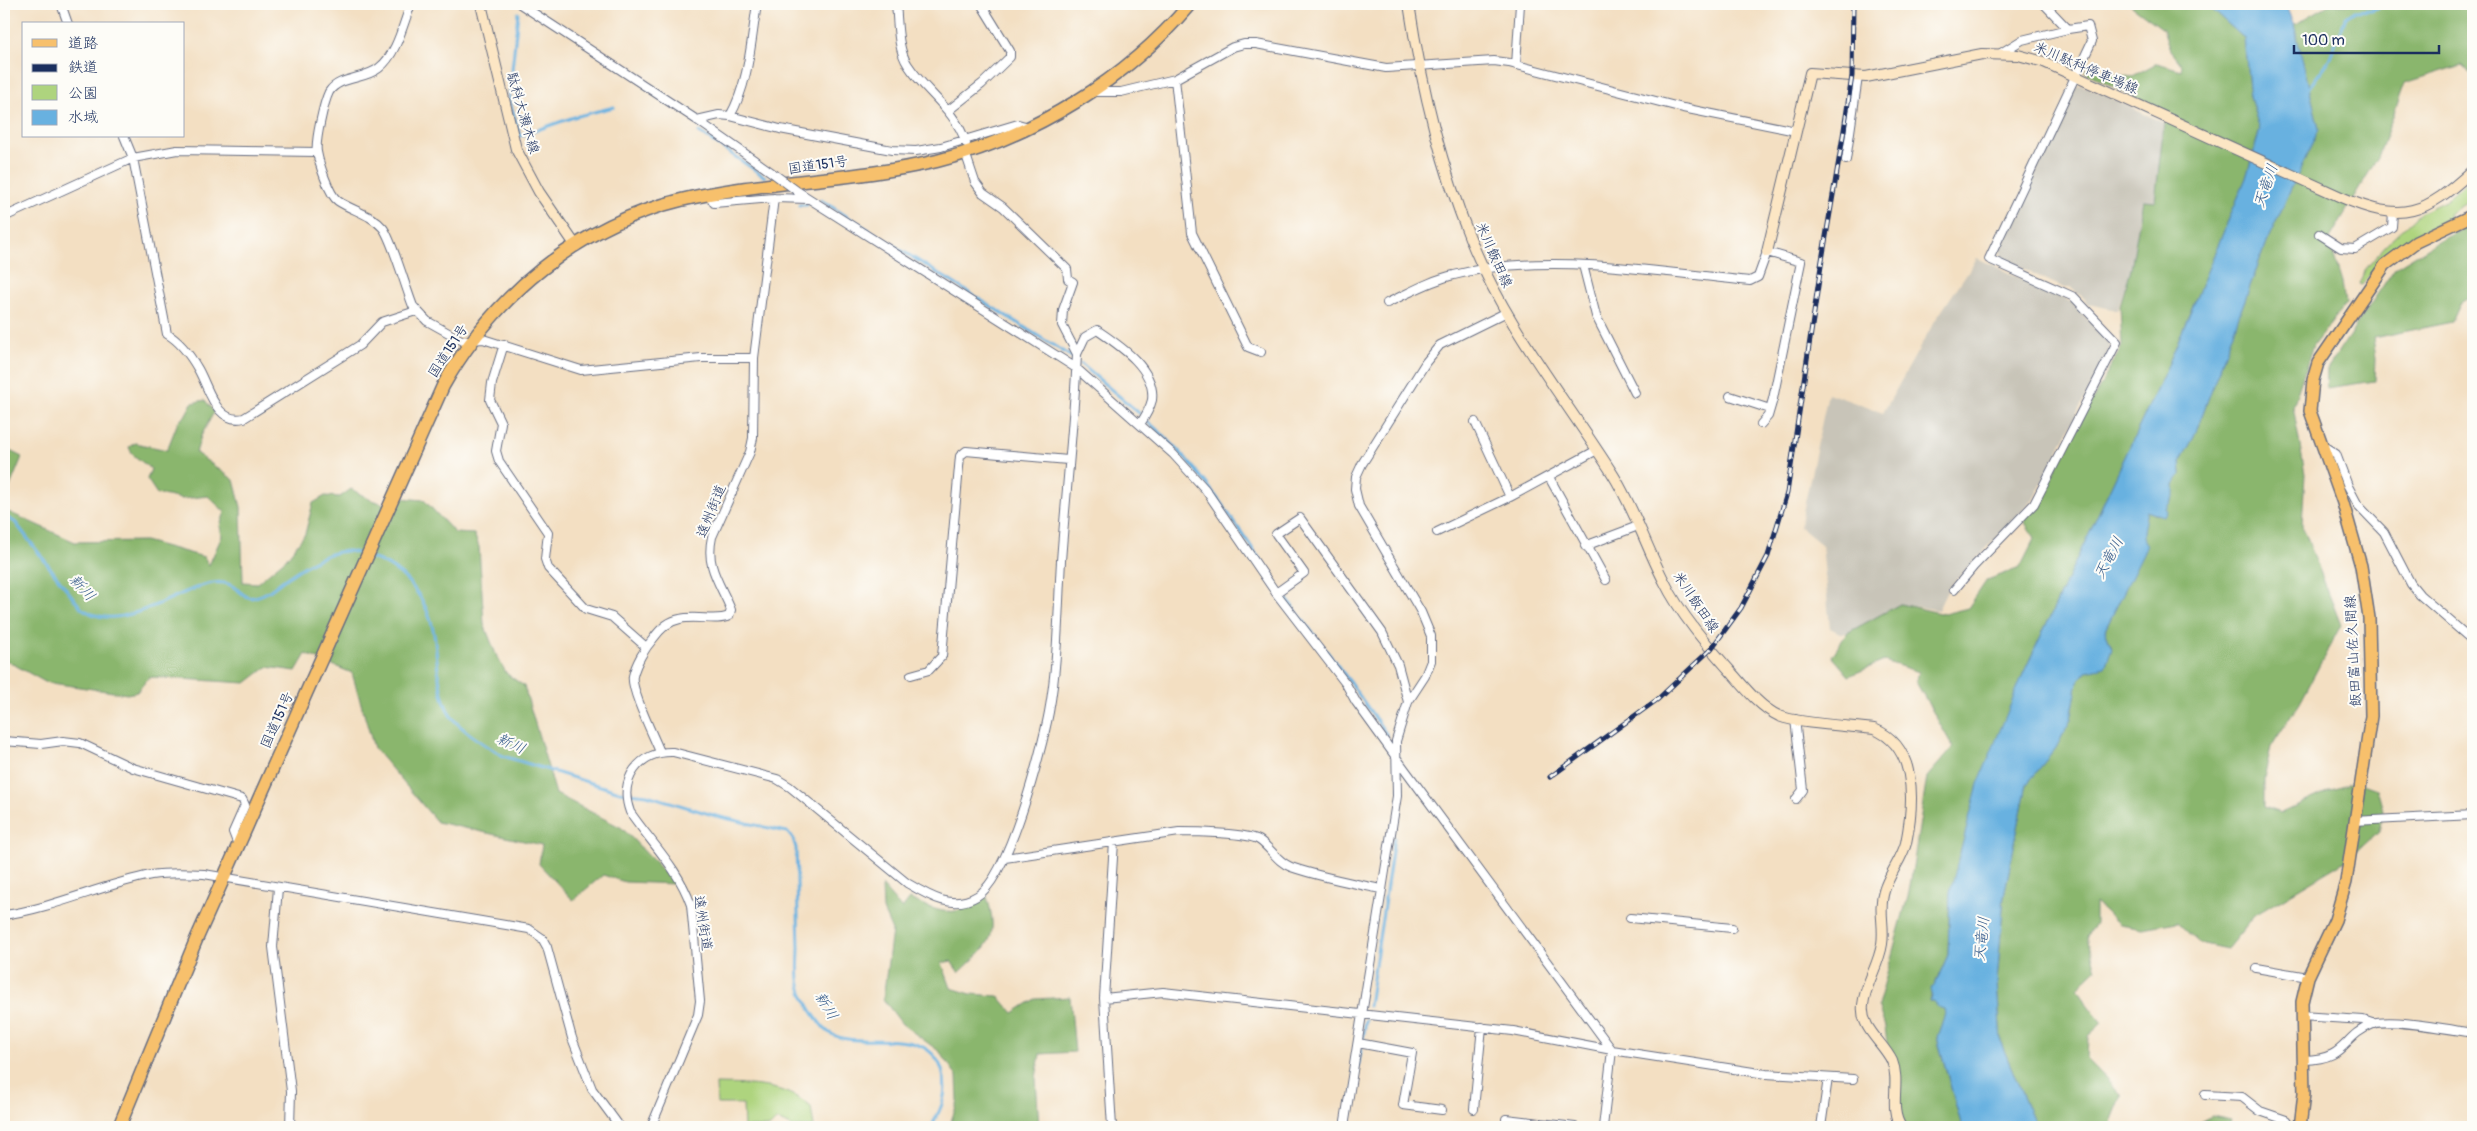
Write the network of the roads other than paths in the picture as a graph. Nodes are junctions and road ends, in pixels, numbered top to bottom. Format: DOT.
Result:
graph roads {
  1 [pos="61,4"];
  2 [pos="411,4"];
  3 [pos="481,4"];
  4 [pos="520,4"];
  5 [pos="757,4"];
  6 [pos="896,4"];
  7 [pos="981,4"];
  8 [pos="1190,4"];
  9 [pos="1408,4"];
  10 [pos="1520,4"];
  11 [pos="2044,4"];
  12 [pos="67,22"];
  13 [pos="2068,29"];
  14 [pos="2001,53"];
  15 [pos="1419,65"];
  16 [pos="1516,65"];
  17 [pos="1858,77"];
  18 [pos="2076,77"];
  19 [pos="1175,79"];
  20 [pos="1090,92"];
  21 [pos="949,110"];
  22 [pos="730,116"];
  23 [pos="697,120"];
  24 [pos="1796,131"];
  25 [pos="125,138"];
  26 [pos="966,147"];
  27 [pos="317,152"];
  28 [pos="134,158"];
  29 [pos="1846,160"];
  30 [pos="2473,170"];
  31 [pos="709,195"];
  32 [pos="774,198"];
  33 [pos="809,199"];
  34 [pos="2393,213"];
  35 [pos="2473,215"];
  36 [pos="4,217"];
  37 [pos="2318,234"];
  38 [pos="576,246"];
  39 [pos="1767,252"];
  40 [pos="1583,265"];
  41 [pos="1483,268"];
  42 [pos="1387,303"];
  43 [pos="416,311"];
  44 [pos="1505,312"];
  45 [pos="471,340"];
  46 [pos="504,344"];
  47 [pos="1262,352"];
  48 [pos="1077,354"];
  49 [pos="754,358"];
  50 [pos="1076,368"];
  51 [pos="1635,392"];
  52 [pos="1730,396"];
  53 [pos="1770,409"];
  54 [pos="1476,422"];
  55 [pos="1140,424"];
  56 [pos="1761,424"];
  57 [pos="2322,444"];
  58 [pos="1597,450"];
  59 [pos="1068,460"];
  60 [pos="1549,477"];
  61 [pos="1510,497"];
  62 [pos="1638,526"];
  63 [pos="1437,532"];
  64 [pos="1585,546"];
  65 [pos="1606,580"];
  66 [pos="1954,590"];
  67 [pos="1276,593"];
  68 [pos="2473,641"];
  69 [pos="646,647"];
  70 [pos="911,675"];
  71 [pos="1408,702"];
  72 [pos="1795,719"];
  73 [pos="4,741"];
  74 [pos="660,752"];
  75 [pos="1398,760"];
  76 [pos="1796,799"];
  77 [pos="2473,816"];
  78 [pos="2354,821"];
  79 [pos="1114,842"];
  80 [pos="238,846"];
  81 [pos="1005,858"];
  82 [pos="225,879"];
  83 [pos="278,888"];
  84 [pos="1381,889"];
  85 [pos="4,915"];
  86 [pos="1630,918"];
  87 [pos="1732,928"];
  88 [pos="2256,968"];
  89 [pos="2308,977"];
  90 [pos="1104,998"];
  91 [pos="1362,1014"];
  92 [pos="2302,1016"];
  93 [pos="2375,1024"];
  94 [pos="1482,1027"];
  95 [pos="2473,1032"];
  96 [pos="1358,1043"];
  97 [pos="1612,1050"];
  98 [pos="2304,1060"];
  99 [pos="1828,1078"];
  100 [pos="1853,1080"];
  101 [pos="2205,1095"];
  102 [pos="1474,1109"];
  103 [pos="1442,1110"];
  104 [pos="1506,1119"];
  105 [pos="2302,1124"];
  106 [pos="120,1127"];
  107 [pos="290,1127"];
  108 [pos="620,1127"];
  109 [pos="652,1127"];
  110 [pos="1112,1127"];
  111 [pos="1344,1127"];
  112 [pos="1575,1127"];
  113 [pos="1604,1127"];
  114 [pos="1820,1127"];
  115 [pos="1901,1127"];
  116 [pos="2291,1127"];
  1 -- 12 [label="street"];
  2 -- 27 [label="street"];
  3 -- 38 [label="main road, 駄科大瀬木線"];
  4 -- 23 [label="street"];
  5 -- 22 [label="street"];
  6 -- 21 [label="street"];
  7 -- 21 [label="street"];
  8 -- 20 [label="highway, 国道151号"];
  9 -- 15 [label="main road, 米川飯田線"];
  10 -- 16 [label="street"];
  11 -- 13 [label="street"];
  13 -- 14 [label="street"];
  13 -- 18 [label="street"];
  14 -- 17 [label="main road, 米川駄科停車場線"];
  14 -- 18 [label="main road, 米川駄科停車場線"];
  15 -- 16 [label="street"];
  15 -- 19 [label="street"];
  15 -- 41 [label="main road, 米川飯田線"];
  16 -- 24 [label="street"];
  17 -- 24 [label="main road, 米川駄科停車場線"];
  17 -- 29 [label="street"];
  18 -- 34 [label="main road, 米川駄科停車場線"];
  18 -- 66 [label="street"];
  19 -- 20 [label="street"];
  19 -- 47 [label="street"];
  20 -- 26 [label="highway, 国道151号"];
  21 -- 26 [label="street"];
  22 -- 23 [label="street"];
  22 -- 26 [label="street"];
  23 -- 33 [label="street, bridge"];
  24 -- 39 [label="main road, 米川駄科停車場線"];
  25 -- 28 [label="street"];
  26 -- 31 [label="highway, 国道151号"];
  26 -- 48 [label="street"];
  27 -- 28 [label="street"];
  27 -- 43 [label="street"];
  28 -- 36 [label="street"];
  28 -- 43 [label="street"];
  30 -- 34 [label="main road, 米川駄科停車場線"];
  31 -- 32 [label="street"];
  31 -- 38 [label="highway, 国道151号"];
  32 -- 33 [label="street"];
  32 -- 49 [label="street, 遠州街道"];
  33 -- 50 [label="street"];
  34 -- 37 [label="street"];
  35 -- 57 [label="main road, 飯田富山佐久間線"];
  38 -- 45 [label="highway, 国道151号"];
  39 -- 40 [label="street"];
  39 -- 53 [label="street"];
  40 -- 41 [label="street"];
  40 -- 51 [label="street"];
  41 -- 42 [label="street"];
  41 -- 44 [label="main road, 米川飯田線"];
  43 -- 45 [label="street"];
  44 -- 58 [label="main road, 米川飯田線"];
  44 -- 71 [label="street"];
  45 -- 46 [label="street"];
  45 -- 80 [label="highway, 国道151号"];
  46 -- 49 [label="street"];
  46 -- 69 [label="street"];
  48 -- 50 [label="street"];
  48 -- 55 [label="street"];
  49 -- 69 [label="street, 遠州街道"];
  50 -- 55 [label="street"];
  50 -- 59 [label="street"];
  52 -- 53 [label="street"];
  53 -- 56 [label="street"];
  54 -- 61 [label="street"];
  55 -- 67 [label="street"];
  57 -- 68 [label="street"];
  57 -- 78 [label="main road, 飯田富山佐久間線"];
  58 -- 60 [label="street"];
  58 -- 62 [label="main road, 米川飯田線"];
  59 -- 70 [label="street"];
  59 -- 81 [label="street"];
  60 -- 61 [label="street"];
  60 -- 64 [label="street"];
  61 -- 63 [label="street"];
  62 -- 64 [label="street"];
  62 -- 72 [label="main road, 米川飯田線"];
  64 -- 65 [label="street"];
  67 -- 71 [label="street"];
  67 -- 75 [label="street"];
  69 -- 74 [label="street, 遠州街道"];
  71 -- 75 [label="street"];
  72 -- 76 [label="street"];
  72 -- 115 [label="main road, 米川飯田線"];
  73 -- 80 [label="street"];
  74 -- 81 [label="street"];
  74 -- 109 [label="street, 遠州街道"];
  75 -- 84 [label="street"];
  75 -- 97 [label="street"];
  77 -- 78 [label="street"];
  78 -- 89 [label="main road, 飯田富山佐久間線"];
  79 -- 81 [label="street"];
  79 -- 84 [label="street"];
  79 -- 90 [label="street"];
  80 -- 82 [label="highway, 国道151号"];
  82 -- 83 [label="street"];
  82 -- 85 [label="street"];
  82 -- 106 [label="highway, 国道151号"];
  83 -- 107 [label="street"];
  83 -- 108 [label="street"];
  84 -- 91 [label="street"];
  86 -- 87 [label="street"];
  88 -- 89 [label="street"];
  89 -- 92 [label="main road, 飯田富山佐久間線"];
  90 -- 91 [label="street"];
  90 -- 110 [label="street"];
  91 -- 94 [label="street"];
  91 -- 96 [label="street"];
  92 -- 93 [label="street"];
  92 -- 98 [label="main road, 飯田富山佐久間線"];
  93 -- 95 [label="street"];
  93 -- 98 [label="street"];
  94 -- 97 [label="street"];
  94 -- 102 [label="street"];
  96 -- 103 [label="street"];
  96 -- 111 [label="street"];
  97 -- 99 [label="street"];
  97 -- 113 [label="street"];
  98 -- 105 [label="main road, 飯田富山佐久間線"];
  99 -- 100 [label="street"];
  99 -- 114 [label="street"];
  101 -- 116 [label="street"];
  104 -- 112 [label="street"];
}
